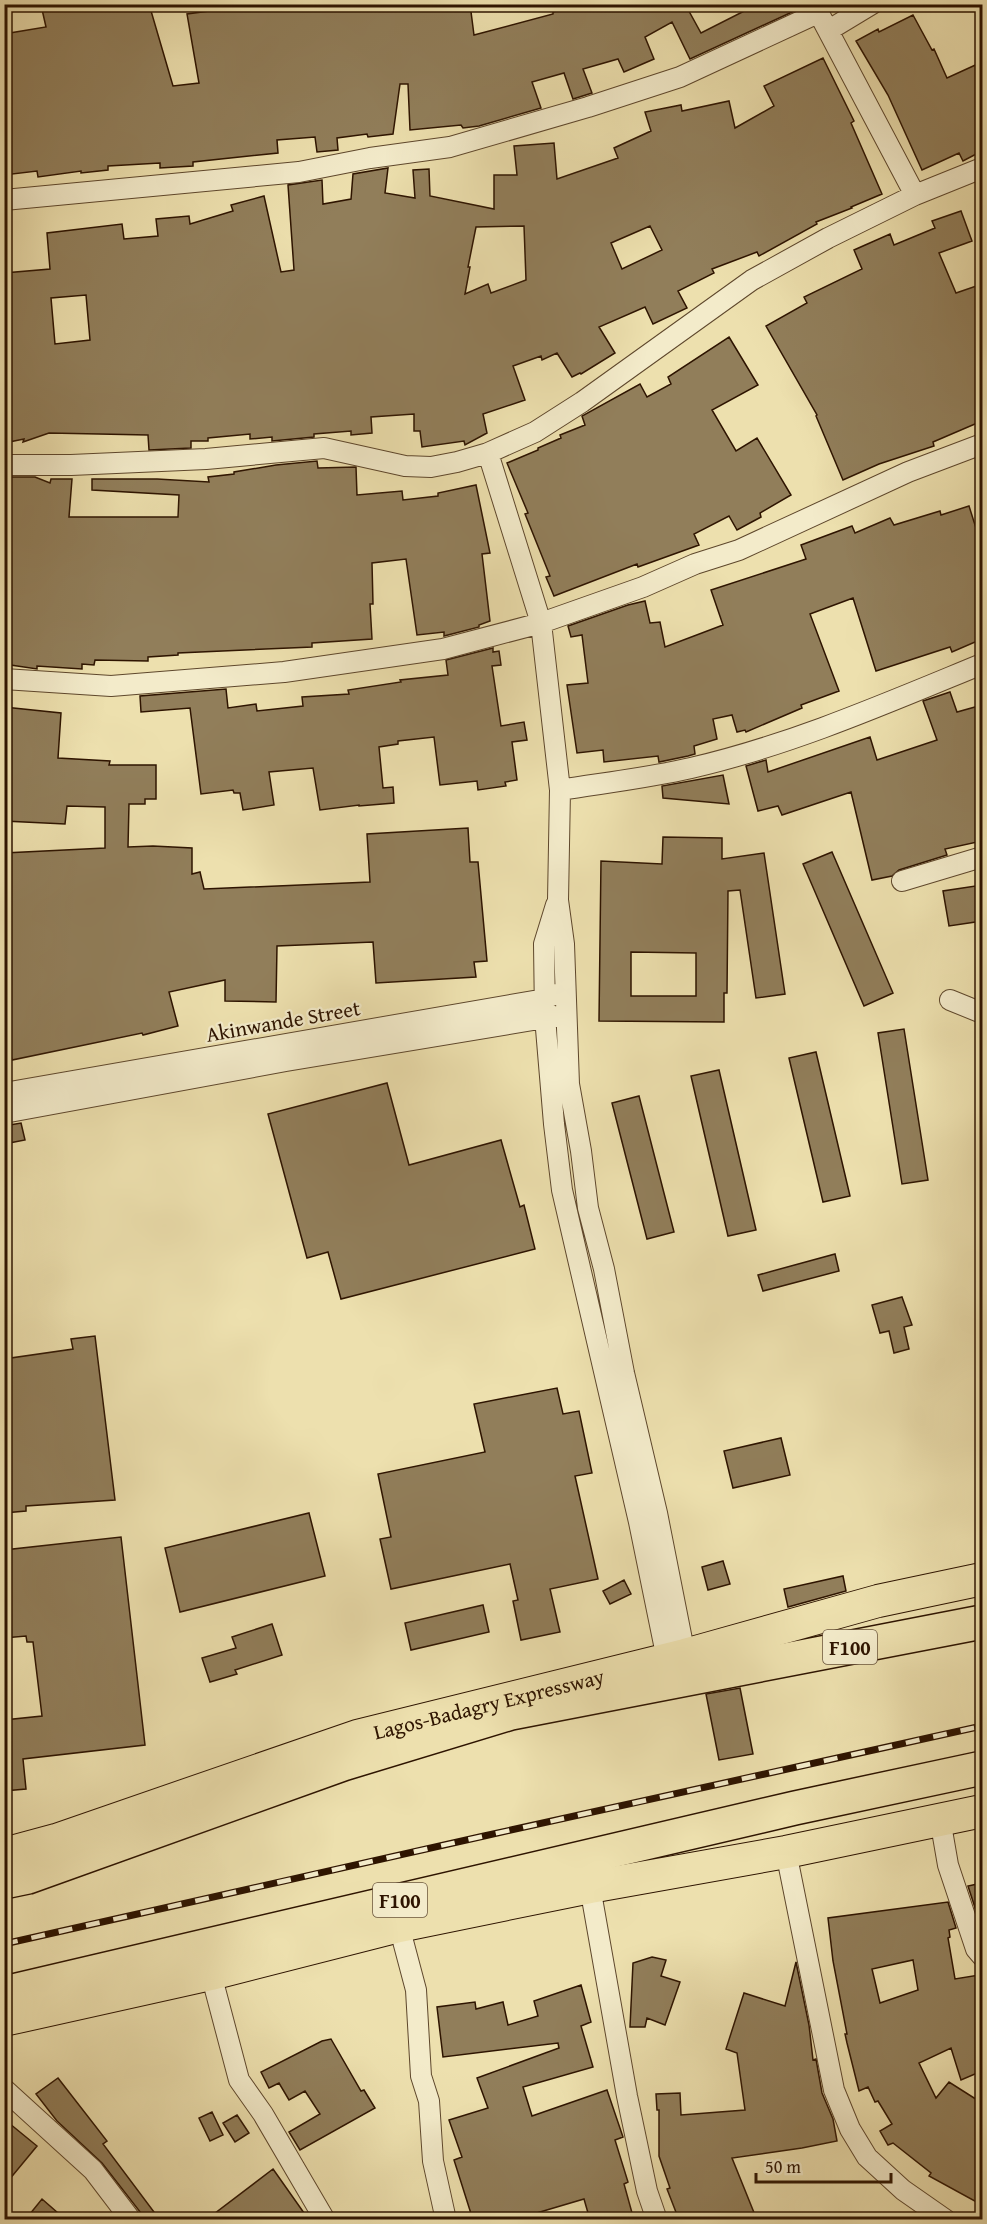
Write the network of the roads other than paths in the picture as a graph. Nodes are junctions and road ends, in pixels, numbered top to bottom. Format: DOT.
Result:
graph roads {
  1 [pos="872,4"];
  2 [pos="820,16"];
  3 [pos="982,168"];
  4 [pos="915,195"];
  5 [pos="4,200"];
  6 [pos="982,444"];
  7 [pos="488,453"];
  8 [pos="4,465"];
  9 [pos="541,623"];
  10 [pos="982,664"];
  11 [pos="4,679"];
  12 [pos="560,790"];
  13 [pos="982,857"];
  14 [pos="902,881"];
  15 [pos="558,900"];
  16 [pos="566,989"];
  17 [pos="950,1000"];
  18 [pos="545,1008"];
  19 [pos="982,1013"];
  20 [pos="567,1015"];
  21 [pos="4,1093"];
  22 [pos="4,1113"];
  23 [pos="982,1579"];
  24 [pos="982,1622"];
  25 [pos="676,1657"];
  26 [pos="982,1768"];
  27 [pos="982,1811"];
  28 [pos="940,1819"];
  29 [pos="786,1852"];
  30 [pos="4,1854"];
  31 [pos="4,1882"];
  32 [pos="590,1887"];
  33 [pos="399,1926"];
  34 [pos="982,1956"];
  35 [pos="211,1974"];
  36 [pos="4,1993"];
  37 [pos="4,2020"];
  38 [pos="4,2089"];
  39 [pos="131,2220"];
  40 [pos="325,2220"];
  41 [pos="446,2220"];
  42 [pos="657,2220"];
  43 [pos="946,2220"];
  1 -- 2 [label="street"];
  2 -- 4 [label="street"];
  2 -- 5 [label="street"];
  3 -- 4 [label="street"];
  4 -- 7 [label="street"];
  6 -- 9 [label="street"];
  7 -- 8 [label="street"];
  7 -- 9 [label="street"];
  9 -- 11 [label="street"];
  9 -- 12 [label="street"];
  10 -- 12 [label="street"];
  12 -- 15 [label="street"];
  13 -- 14 [label="street"];
  15 -- 16 [label="street"];
  15 -- 18 [label="street"];
  16 -- 18 [label="street, Akinwande Street"];
  16 -- 20 [label="street"];
  17 -- 19 [label="street"];
  18 -- 20 [label="street, Akinwande Street"];
  18 -- 21 [label="street, Akinwande Street"];
  18 -- 22 [label="street, Akinwande Street"];
  18 -- 25 [label="street"];
  20 -- 25 [label="street"];
  23 -- 25 [label="main road, Lagos-Badagry Expressway"];
  24 -- 31 [label="highway, Lagos-Badagry Expressway / F100"];
  25 -- 30 [label="main road, Lagos-Badagry Expressway"];
  26 -- 36 [label="highway, F100"];
  27 -- 28 [label="main road"];
  28 -- 29 [label="main road"];
  28 -- 34 [label="street"];
  29 -- 32 [label="main road"];
  29 -- 43 [label="street"];
  32 -- 33 [label="main road"];
  32 -- 42 [label="street"];
  33 -- 35 [label="main road"];
  33 -- 41 [label="street"];
  35 -- 37 [label="main road"];
  35 -- 40 [label="street"];
  38 -- 39 [label="street"];
}
